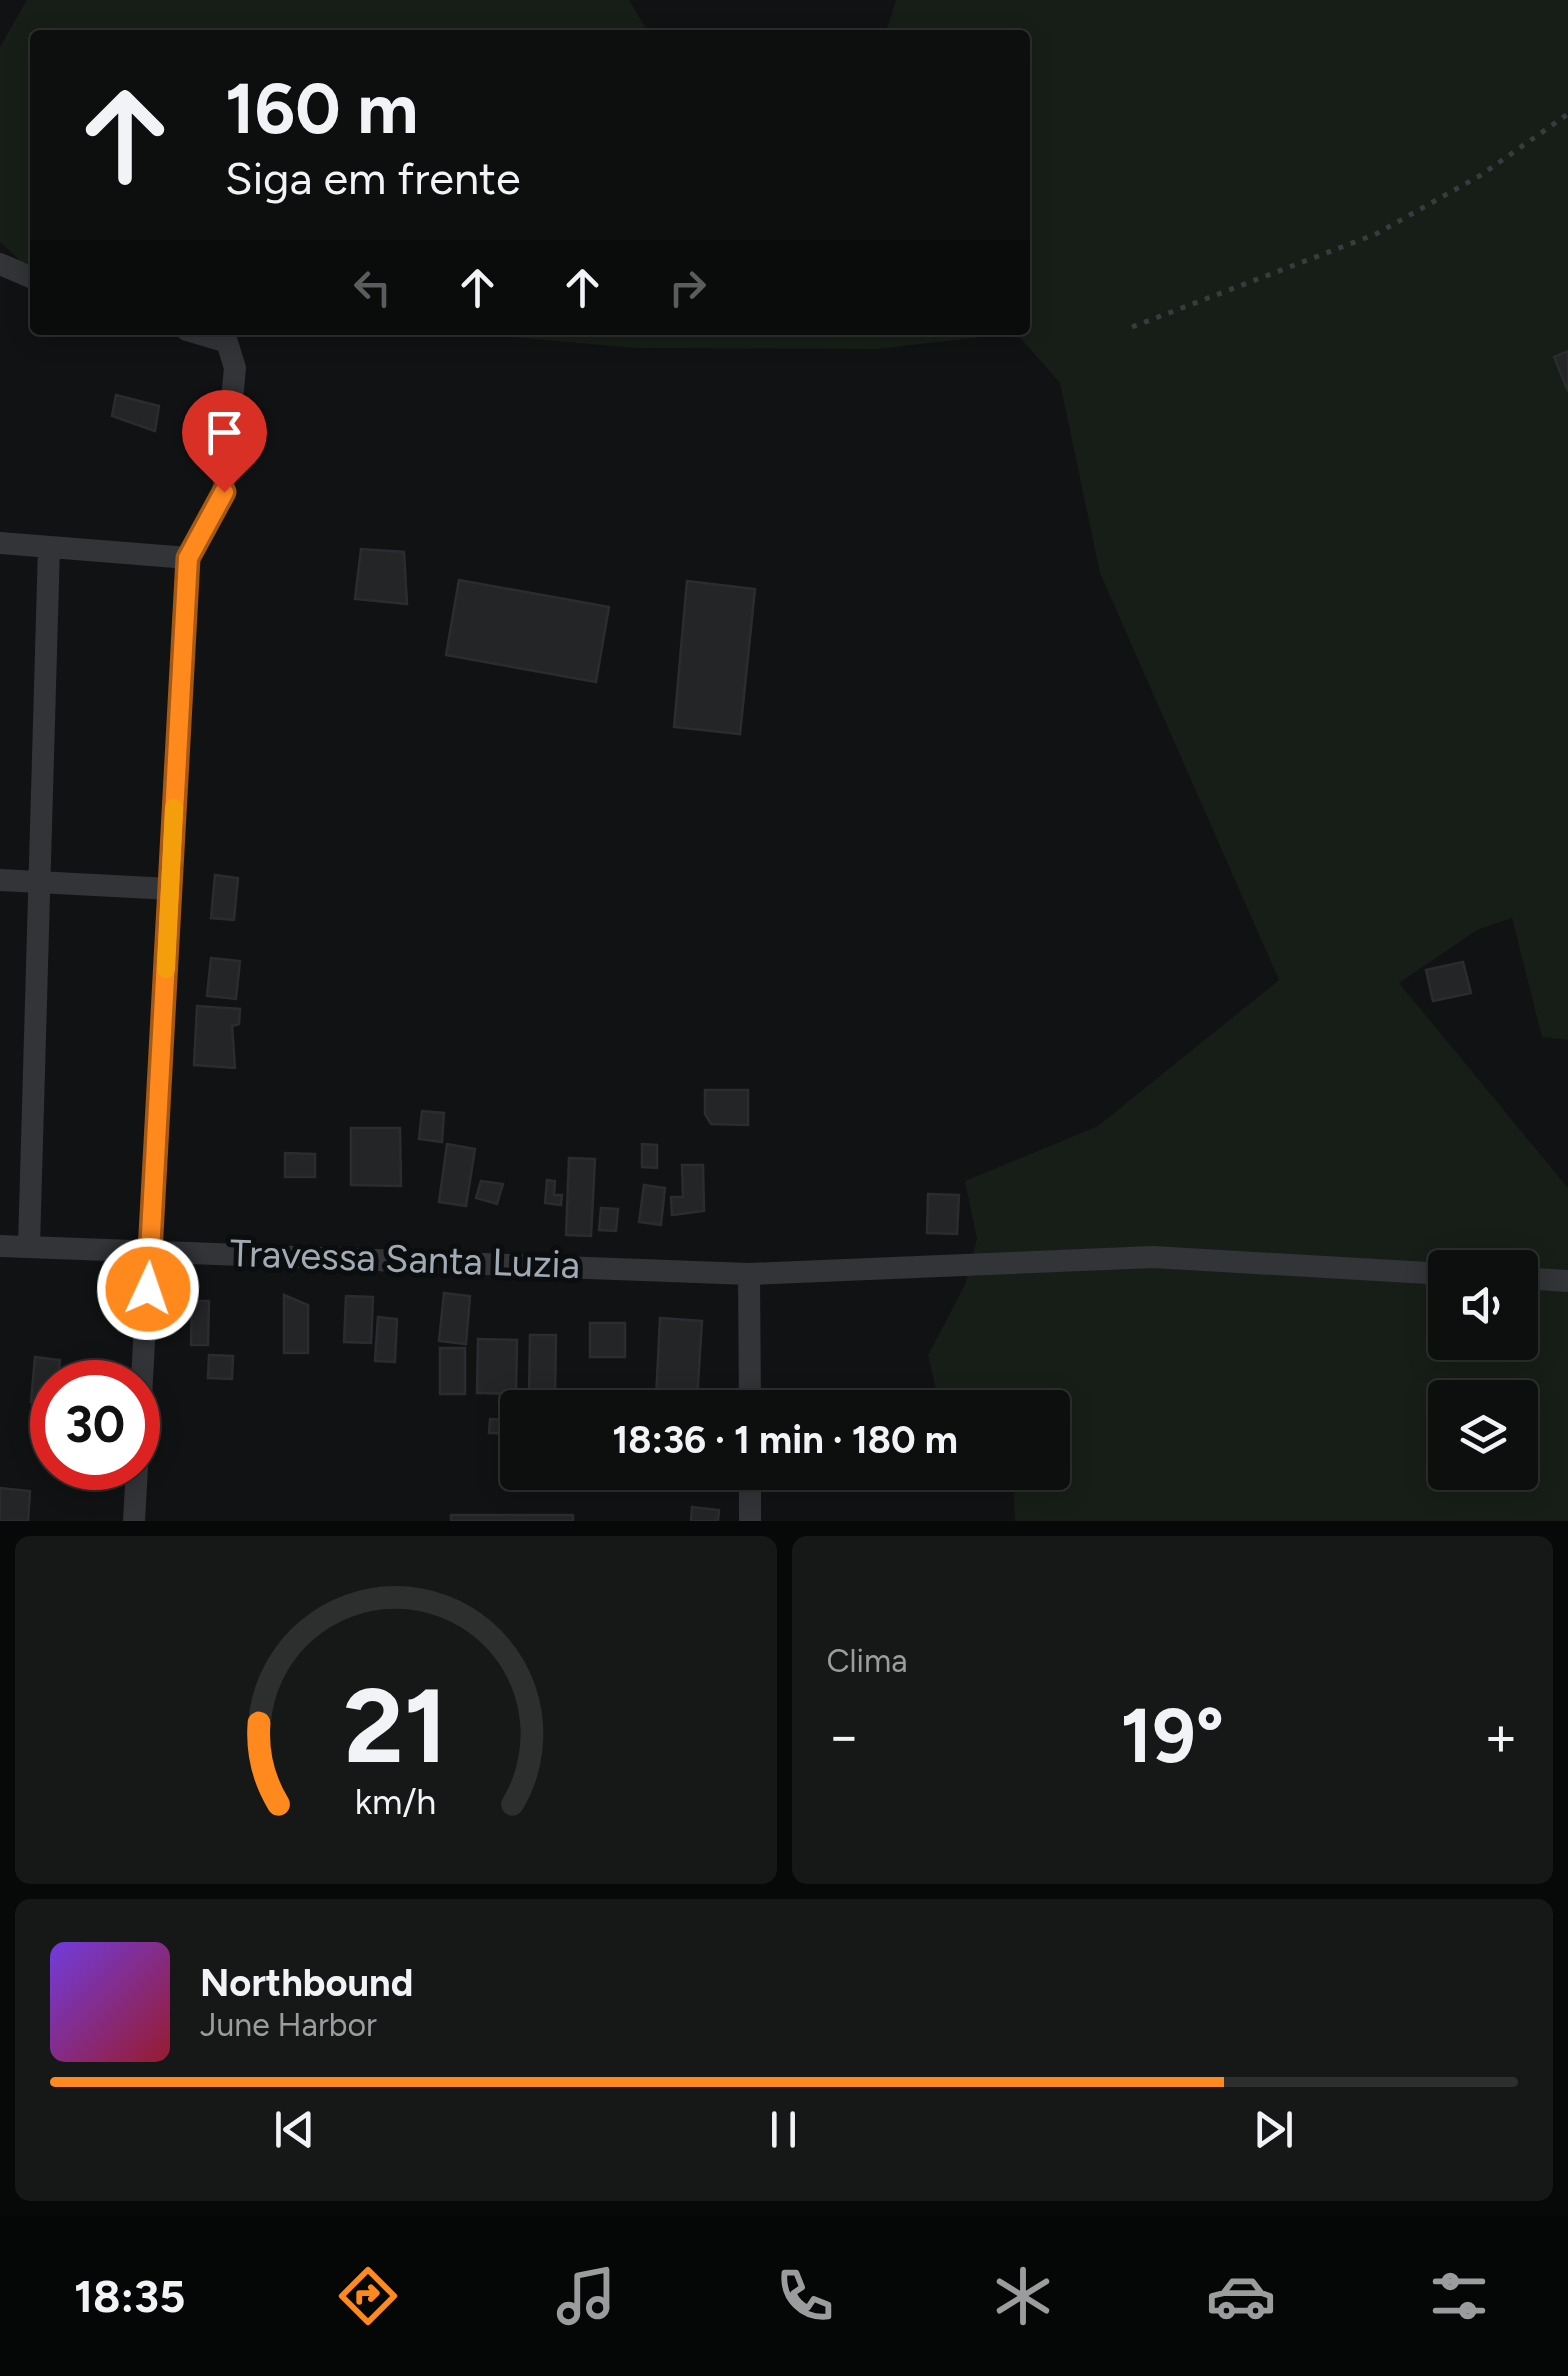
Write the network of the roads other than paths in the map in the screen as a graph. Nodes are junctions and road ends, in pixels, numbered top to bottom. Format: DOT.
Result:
graph roads {
  1 [pos="0,264"];
  2 [pos="30,277"];
  3 [pos="204,335"];
  4 [pos="0,544"];
  5 [pos="49,548"];
  6 [pos="188,558"];
  7 [pos="0,880"];
  8 [pos="36,883"];
  9 [pos="170,888"];
  10 [pos="0,1246"];
  11 [pos="29,1246"];
  12 [pos="150,1251"];
  13 [pos="1428,1273"];
  14 [pos="750,1274"];
  15 [pos="1538,1279"];
  16 [pos="1568,1281"];
  17 [pos="750,1390"];
  18 [pos="750,1490"];
  19 [pos="134,1521"];
  20 [pos="750,1521"];
  1 -- 2 [label="street"];
  3 -- 6 [label="street"];
  4 -- 5 [label="street"];
  5 -- 6 [label="street"];
  5 -- 8 [label="street"];
  6 -- 9 [label="street"];
  7 -- 8 [label="street"];
  8 -- 9 [label="street"];
  8 -- 11 [label="street"];
  9 -- 12 [label="street"];
  10 -- 11 [label="street, Travessa Santa Luzia"];
  11 -- 12 [label="street, Travessa Santa Luzia"];
  12 -- 14 [label="street, Travessa Santa Luzia"];
  12 -- 19 [label="street"];
  13 -- 14 [label="street, Travessa Santa Luzia"];
  14 -- 17 [label="street"];
  15 -- 16 [label="street"];
  18 -- 20 [label="street"];
}
